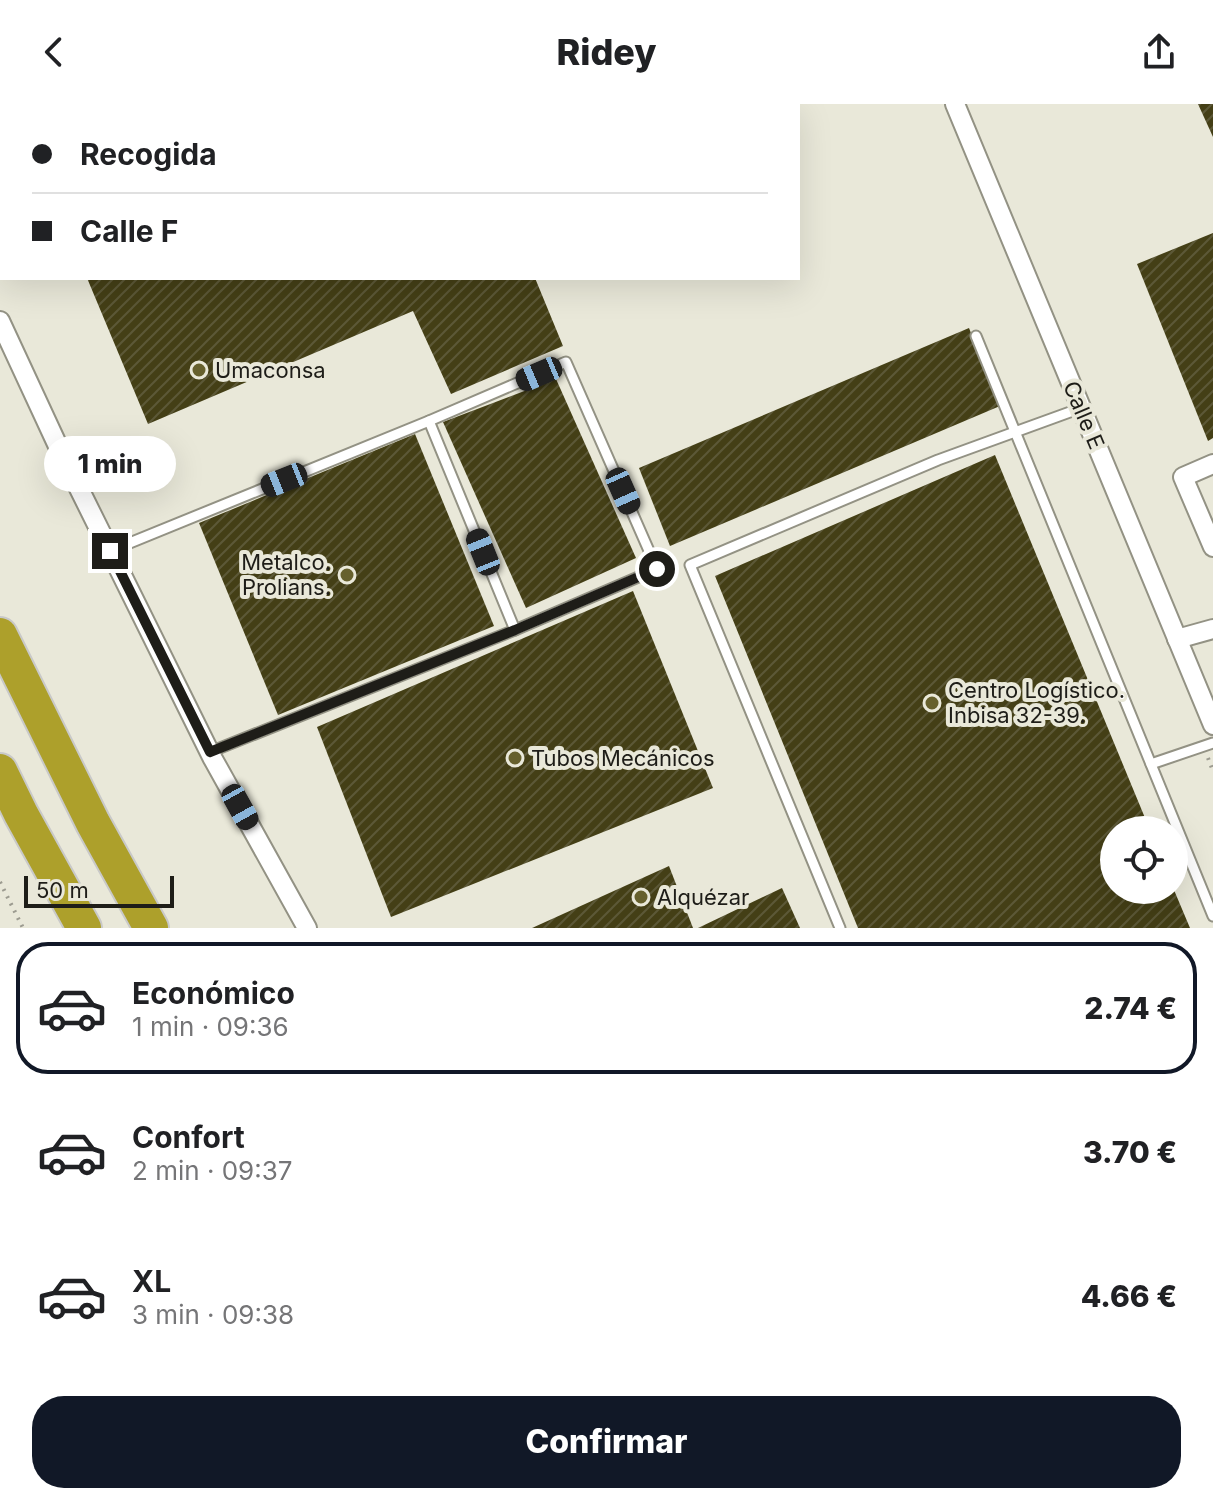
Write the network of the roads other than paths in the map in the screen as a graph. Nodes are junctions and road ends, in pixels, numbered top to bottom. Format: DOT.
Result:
graph roads {
  1 [pos="955,104"];
  2 [pos="0,321"];
  3 [pos="976,336"];
  4 [pos="1081,408"];
  5 [pos="429,421"];
  6 [pos="1014,431"];
  7 [pos="1213,464"];
  8 [pos="1213,547"];
  9 [pos="110,551"];
  10 [pos="1213,629"];
  11 [pos="515,630"];
  12 [pos="0,635"];
  13 [pos="1177,639"];
  14 [pos="1212,722"];
  15 [pos="1213,743"];
  16 [pos="210,752"];
  17 [pos="1151,764"];
  18 [pos="0,771"];
  19 [pos="1213,916"];
  20 [pos="84,928"];
  21 [pos="151,928"];
  22 [pos="307,928"];
  23 [pos="840,928"];
  1 -- 4 [label="street, Calle E"];
  2 -- 9 [label="street"];
  3 -- 6 [label="lane"];
  4 -- 6 [label="lane"];
  4 -- 13 [label="street, Calle E"];
  5 -- 9 [label="lane"];
  5 -- 11 [label="lane"];
  5 -- 11 [label="lane"];
  6 -- 17 [label="lane"];
  6 -- 23 [label="lane"];
  7 -- 8 [label="street"];
  9 -- 16 [label="street"];
  10 -- 13 [label="street"];
  11 -- 16 [label="lane"];
  12 -- 21 [label="highway"];
  13 -- 14 [label="street, Calle E"];
  15 -- 17 [label="lane"];
  16 -- 22 [label="street"];
  17 -- 19 [label="lane"];
  18 -- 20 [label="highway"];
}
